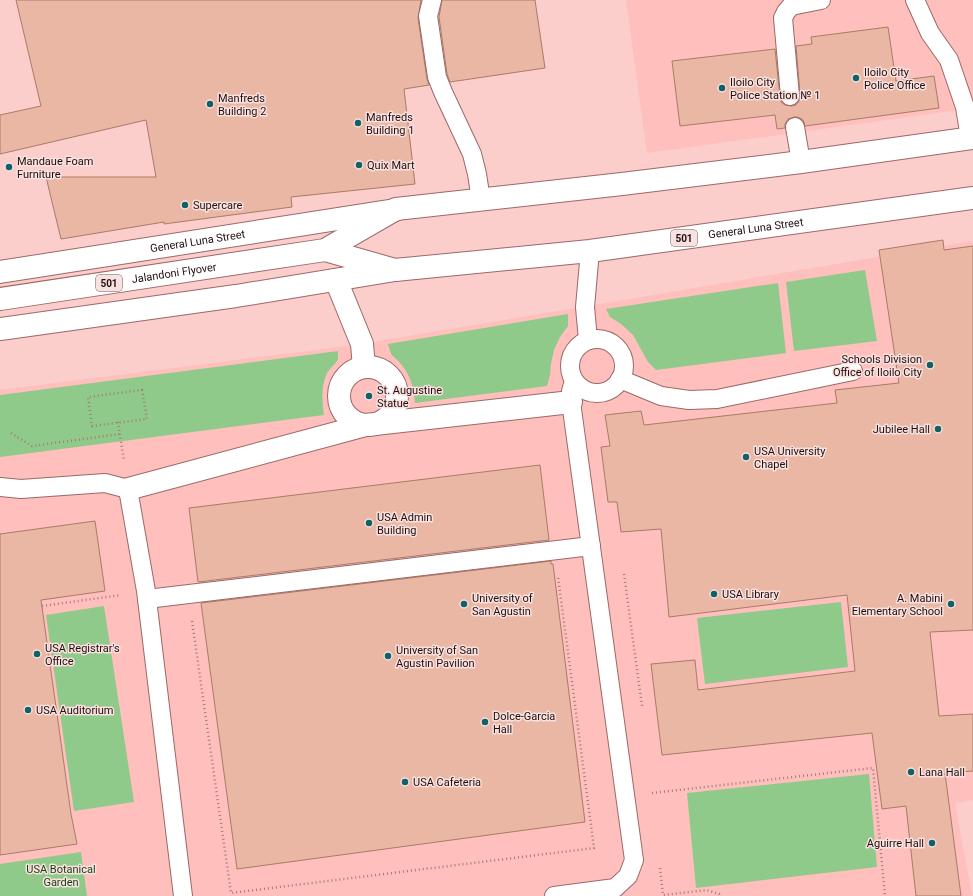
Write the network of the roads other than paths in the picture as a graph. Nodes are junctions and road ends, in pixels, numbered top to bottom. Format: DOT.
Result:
graph roads {
  1 [pos="432,0"];
  2 [pos="821,0"];
  3 [pos="916,0"];
  4 [pos="790,96"];
  5 [pos="795,127"];
  6 [pos="971,138"];
  7 [pos="801,162"];
  8 [pos="973,198"];
  9 [pos="481,200"];
  10 [pos="396,209"];
  11 [pos="325,250"];
  12 [pos="590,251"];
  13 [pos="395,270"];
  14 [pos="0,272"];
  15 [pos="336,280"];
  16 [pos="0,299"];
  17 [pos="0,329"];
  18 [pos="588,340"];
  19 [pos="364,367"];
  20 [pos="853,371"];
  21 [pos="620,379"];
  22 [pos="574,381"];
  23 [pos="571,402"];
  24 [pos="372,424"];
  25 [pos="0,487"];
  26 [pos="128,489"];
  27 [pos="591,546"];
  28 [pos="147,599"];
  29 [pos="183,896"];
  30 [pos="554,896"];
  1 -- 9 [label="lane"];
  2 -- 4 [label="lane"];
  3 -- 6 [label="lane"];
  5 -- 7 [label="lane"];
  6 -- 7 [label="main road, General Luna Street / 501"];
  7 -- 9 [label="main road, General Luna Street / 501"];
  8 -- 12 [label="main road, General Luna Street / 501"];
  9 -- 10 [label="main road, General Luna Street / 501"];
  10 -- 11 [label="main road, General Luna Street / 501"];
  10 -- 14 [label="main road, General Luna Street / 501"];
  11 -- 13 [label="main road, General Luna Street / 501"];
  11 -- 16 [label="main road, Jalandoni Flyover / 501"];
  12 -- 13 [label="main road, General Luna Street / 501"];
  12 -- 18 [label="lane"];
  13 -- 15 [label="main road, General Luna Street / 501"];
  15 -- 17 [label="main road, General Luna Street / 501"];
  15 -- 19 [label="main road"];
  18 -- 21 [label="lane"];
  18 -- 22 [label="lane"];
  19 -- 24 [label="main road"];
  19 -- 24 [label="main road"];
  20 -- 21 [label="lane"];
  21 -- 22 [label="lane"];
  22 -- 23 [label="lane"];
  23 -- 24 [label="main road"];
  23 -- 27 [label="lane"];
  24 -- 26 [label="main road"];
  25 -- 26 [label="lane"];
  26 -- 28 [label="lane"];
  27 -- 28 [label="lane"];
  27 -- 30 [label="lane"];
  28 -- 29 [label="lane"];
}
